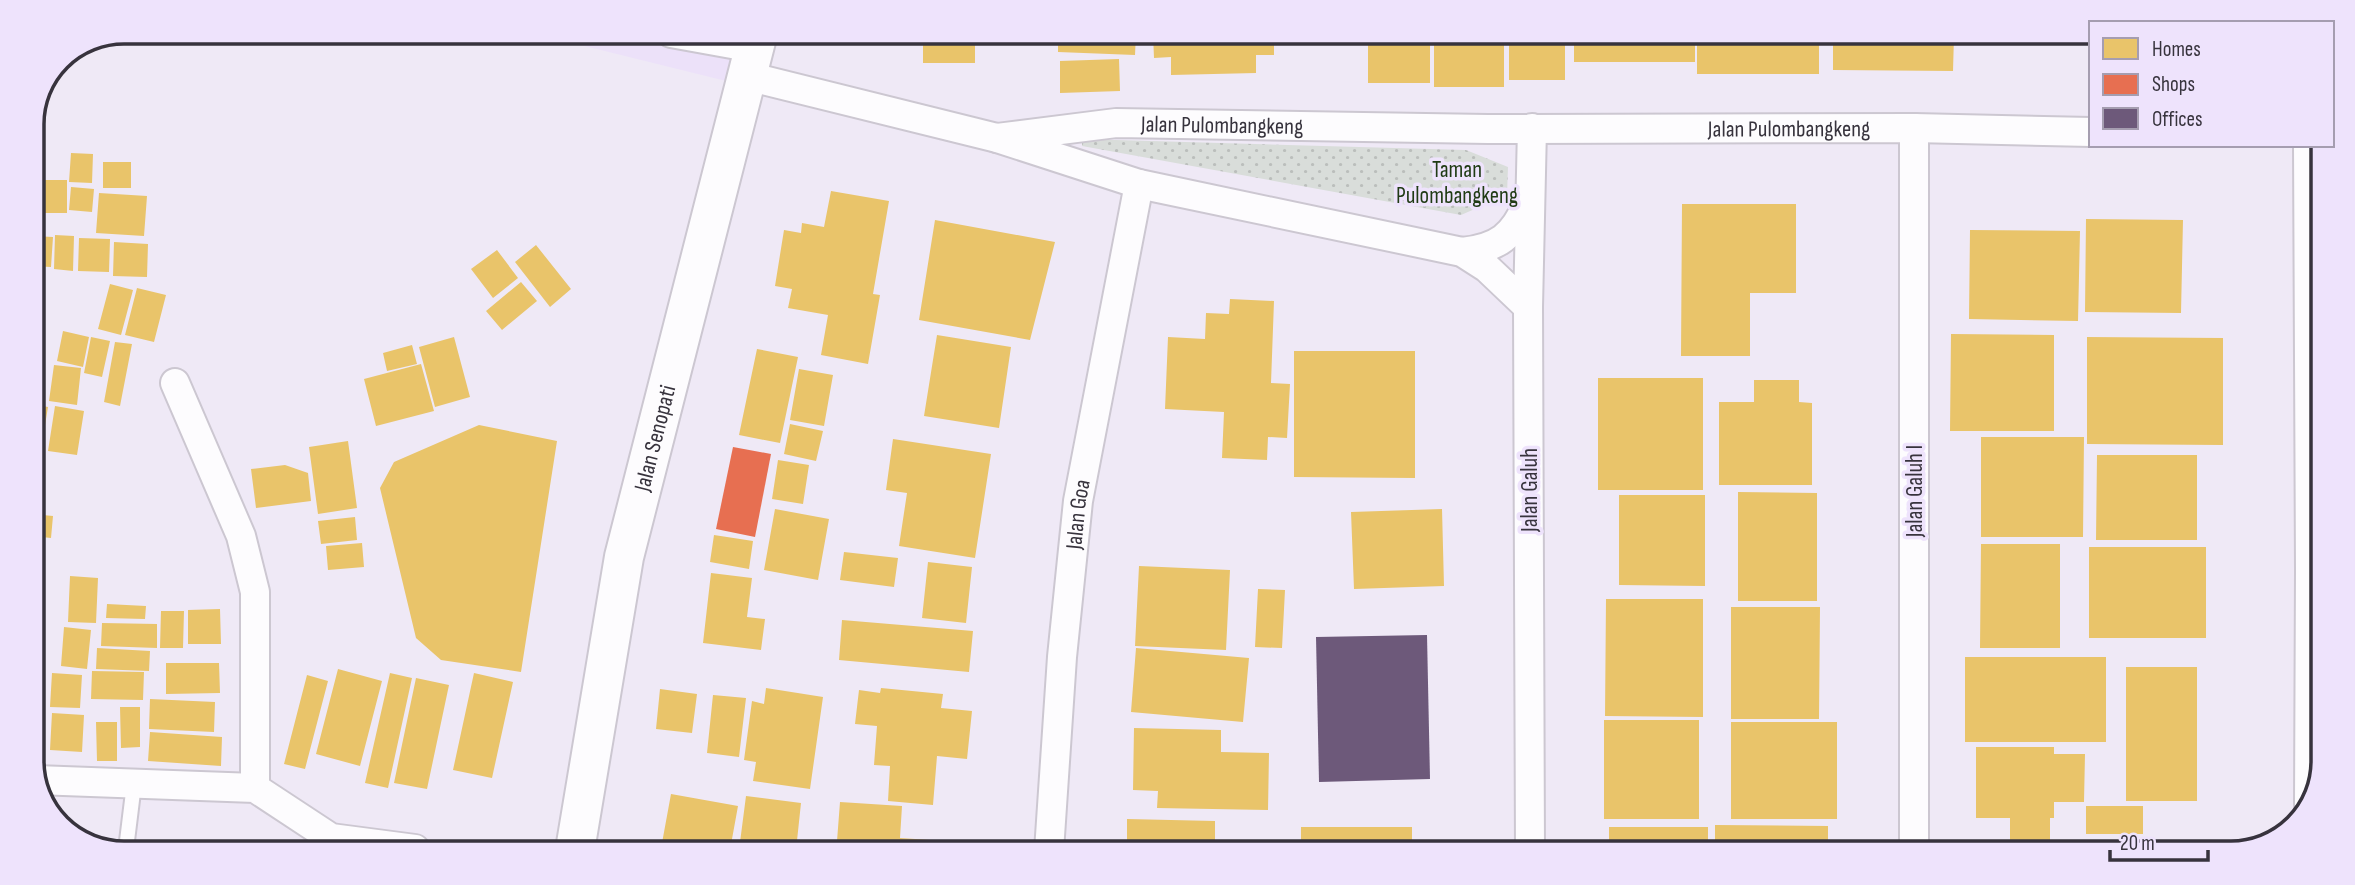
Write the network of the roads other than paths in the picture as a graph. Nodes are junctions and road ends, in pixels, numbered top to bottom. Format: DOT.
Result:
graph roads {
  1 [pos="718,44"];
  2 [pos="753,52"];
  3 [pos="1532,128"];
  4 [pos="1914,128"];
  5 [pos="1066,129"];
  6 [pos="1488,129"];
  7 [pos="2089,132"];
  8 [pos="998,138"];
  9 [pos="2308,147"];
  10 [pos="1062,161"];
  11 [pos="1139,184"];
  12 [pos="2311,196"];
  13 [pos="1530,201"];
  14 [pos="1462,252"];
  15 [pos="1528,307"];
  16 [pos="175,383"];
  17 [pos="2311,726"];
  18 [pos="2310,778"];
  19 [pos="46,780"];
  20 [pos="134,784"];
  21 [pos="255,788"];
  22 [pos="127,841"];
  23 [pos="354,841"];
  24 [pos="577,841"];
  25 [pos="1050,841"];
  26 [pos="1530,841"];
  27 [pos="1914,841"];
  1 -- 2 [label="street, Jalan Pulombangkeng"];
  2 -- 8 [label="street, Jalan Pulombangkeng"];
  2 -- 24 [label="main road, Jalan Senopati"];
  3 -- 4 [label="street, Jalan Pulombangkeng"];
  3 -- 6 [label="street, Jalan Pulombangkeng"];
  3 -- 13 [label="street, Jalan Galuh"];
  4 -- 7 [label="street, Jalan Pulombangkeng"];
  4 -- 27 [label="street, Jalan Galuh I"];
  5 -- 6 [label="street, Jalan Pulombangkeng"];
  5 -- 8 [label="street, Jalan Pulombangkeng"];
  5 -- 10 [label="street"];
  6 -- 13 [label="street"];
  8 -- 10 [label="street, Jalan Pulombangkeng"];
  9 -- 12 [label="street"];
  10 -- 11 [label="street, Jalan Pulombangkeng"];
  11 -- 14 [label="street, Jalan Pulombangkeng"];
  11 -- 25 [label="street, Jalan Goa"];
  13 -- 14 [label="street, Jalan Pulombangkeng"];
  13 -- 15 [label="street, Jalan Galuh"];
  14 -- 15 [label="street, Jalan Pulombangkeng"];
  15 -- 26 [label="street, Jalan Galuh"];
  16 -- 21 [label="street"];
  17 -- 18 [label="street"];
  19 -- 20 [label="street"];
  20 -- 21 [label="street"];
  20 -- 22 [label="lane"];
  21 -- 23 [label="street"];
}
